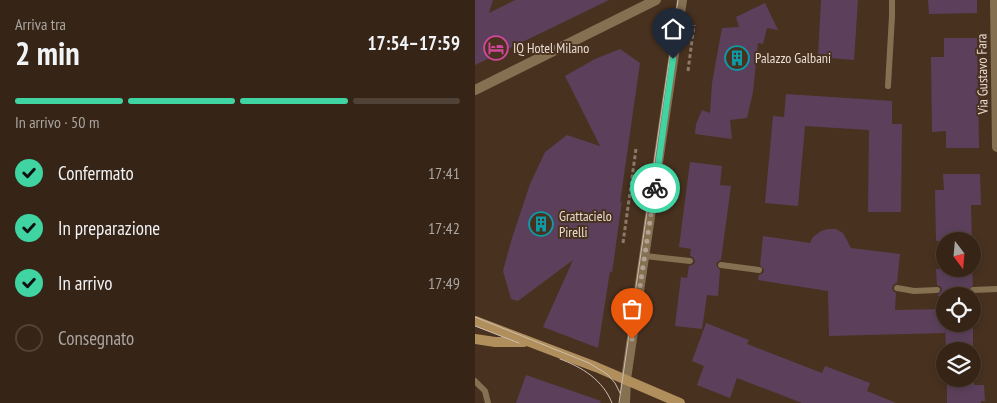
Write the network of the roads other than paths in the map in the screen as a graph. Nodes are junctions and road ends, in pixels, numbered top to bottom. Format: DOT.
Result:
graph roads {
  1 [pos="656,0"];
  2 [pos="682,0"];
  3 [pos="892,0"];
  4 [pos="995,0"];
  5 [pos="888,86"];
  6 [pos="475,90"];
  7 [pos="997,147"];
  8 [pos="645,256"];
  9 [pos="690,262"];
  10 [pos="721,265"];
  11 [pos="759,270"];
  12 [pos="897,288"];
  13 [pos="997,289"];
  14 [pos="936,290"];
  15 [pos="981,290"];
  16 [pos="475,321"];
  17 [pos="475,339"];
  18 [pos="533,343"];
  19 [pos="626,379"];
  20 [pos="475,381"];
  21 [pos="488,403"];
  22 [pos="625,403"];
  23 [pos="680,403"];
  1 -- 6 [label="street"];
  2 -- 8 [label="street"];
  3 -- 5 [label="lane"];
  4 -- 7 [label="street, Via Gustavo Fara"];
  8 -- 9 [label="lane"];
  8 -- 19 [label="street"];
  10 -- 11 [label="lane"];
  12 -- 14 [label="lane"];
  13 -- 15 [label="lane"];
  16 -- 18 [label="street"];
  17 -- 18 [label="street"];
  18 -- 19 [label="street"];
  19 -- 22 [label="street"];
  19 -- 23 [label="street"];
  20 -- 21 [label="lane"];
}
